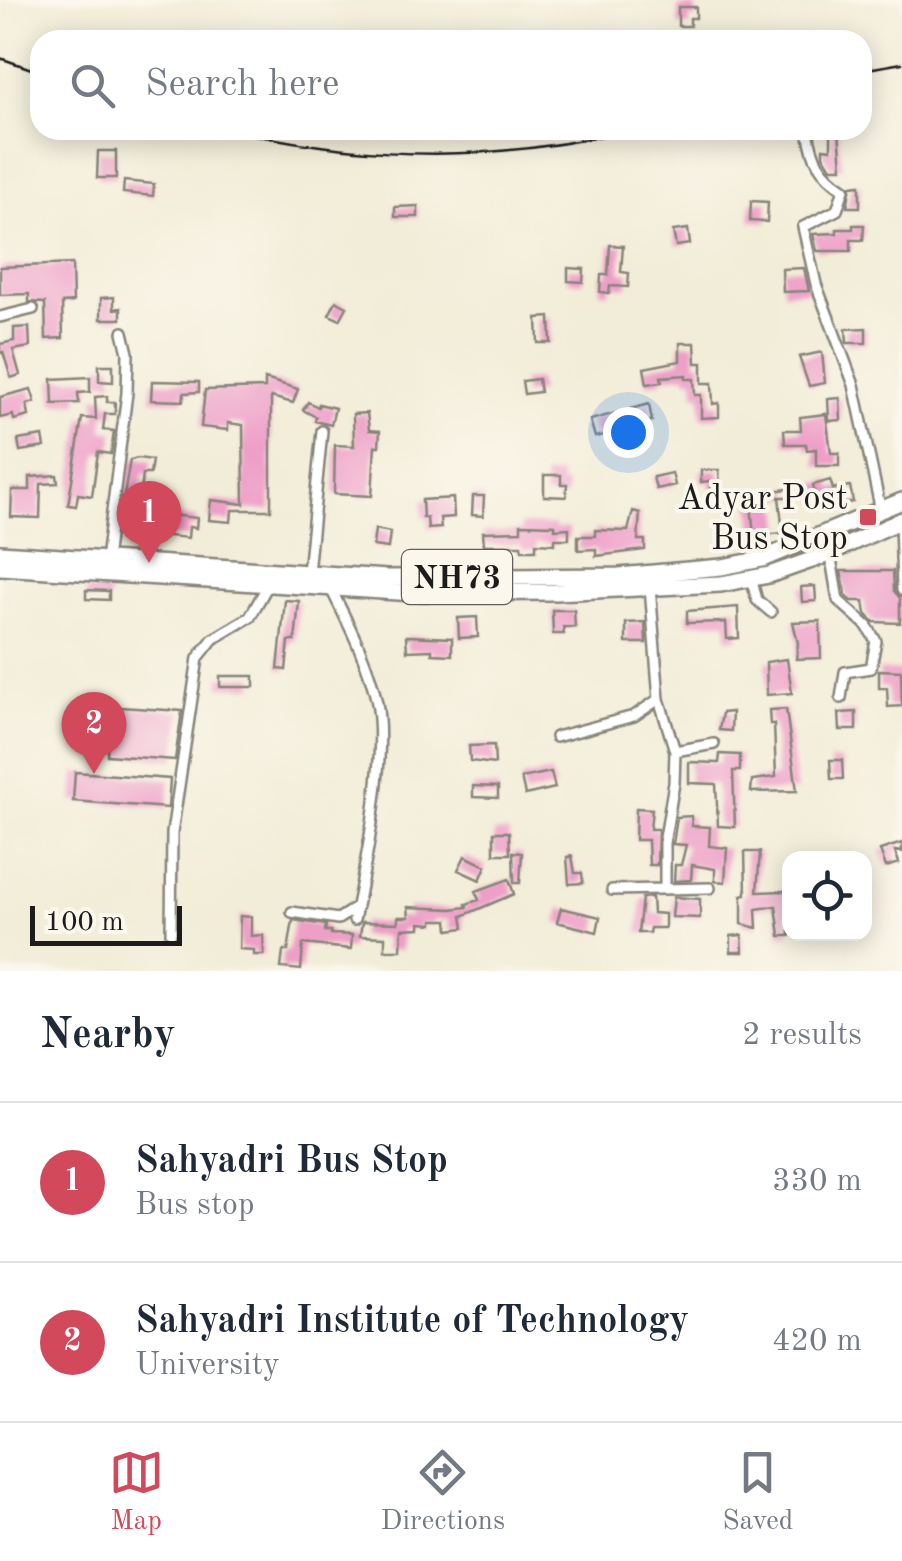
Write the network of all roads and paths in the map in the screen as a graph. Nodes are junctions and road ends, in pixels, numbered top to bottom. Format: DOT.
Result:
graph roads {
  1 [pos="809,140"];
  2 [pos="33,308"];
  3 [pos="0,317"];
  4 [pos="123,332"];
  5 [pos="322,431"];
  6 [pos="902,502"];
  7 [pos="882,510"];
  8 [pos="901,520"];
  9 [pos="830,552"];
  10 [pos="0,553"];
  11 [pos="106,560"];
  12 [pos="0,567"];
  13 [pos="308,573"];
  14 [pos="752,578"];
  15 [pos="269,583"];
  16 [pos="650,587"];
  17 [pos="330,588"];
  18 [pos="902,590"];
  19 [pos="770,612"];
  20 [pos="842,698"];
  21 [pos="659,699"];
  22 [pos="556,736"];
  23 [pos="714,744"];
  24 [pos="674,752"];
  25 [pos="665,887"];
  26 [pos="710,888"];
  27 [pos="612,890"];
  28 [pos="357,907"];
  29 [pos="292,912"];
  30 [pos="354,920"];
  31 [pos="171,933"];
  1 -- 7 [label="street"];
  2 -- 3 [label="street"];
  4 -- 11 [label="street"];
  5 -- 13 [label="street"];
  6 -- 7 [label="highway, NH73"];
  7 -- 13 [label="highway, NH73"];
  8 -- 9 [label="highway, NH73"];
  8 -- 18 [label="street"];
  9 -- 14 [label="highway, NH73"];
  9 -- 20 [label="street"];
  10 -- 11 [label="highway, NH73"];
  11 -- 13 [label="highway, NH73"];
  12 -- 15 [label="highway, NH73"];
  14 -- 16 [label="highway, NH73"];
  14 -- 19 [label="street"];
  15 -- 17 [label="highway, NH73"];
  15 -- 31 [label="street"];
  16 -- 17 [label="highway, NH73"];
  16 -- 21 [label="street"];
  17 -- 28 [label="street"];
  21 -- 22 [label="street"];
  21 -- 24 [label="street"];
  23 -- 24 [label="street"];
  24 -- 25 [label="street"];
  25 -- 26 [label="street"];
  25 -- 27 [label="street"];
  28 -- 29 [label="street"];
  28 -- 30 [label="street"];
}
